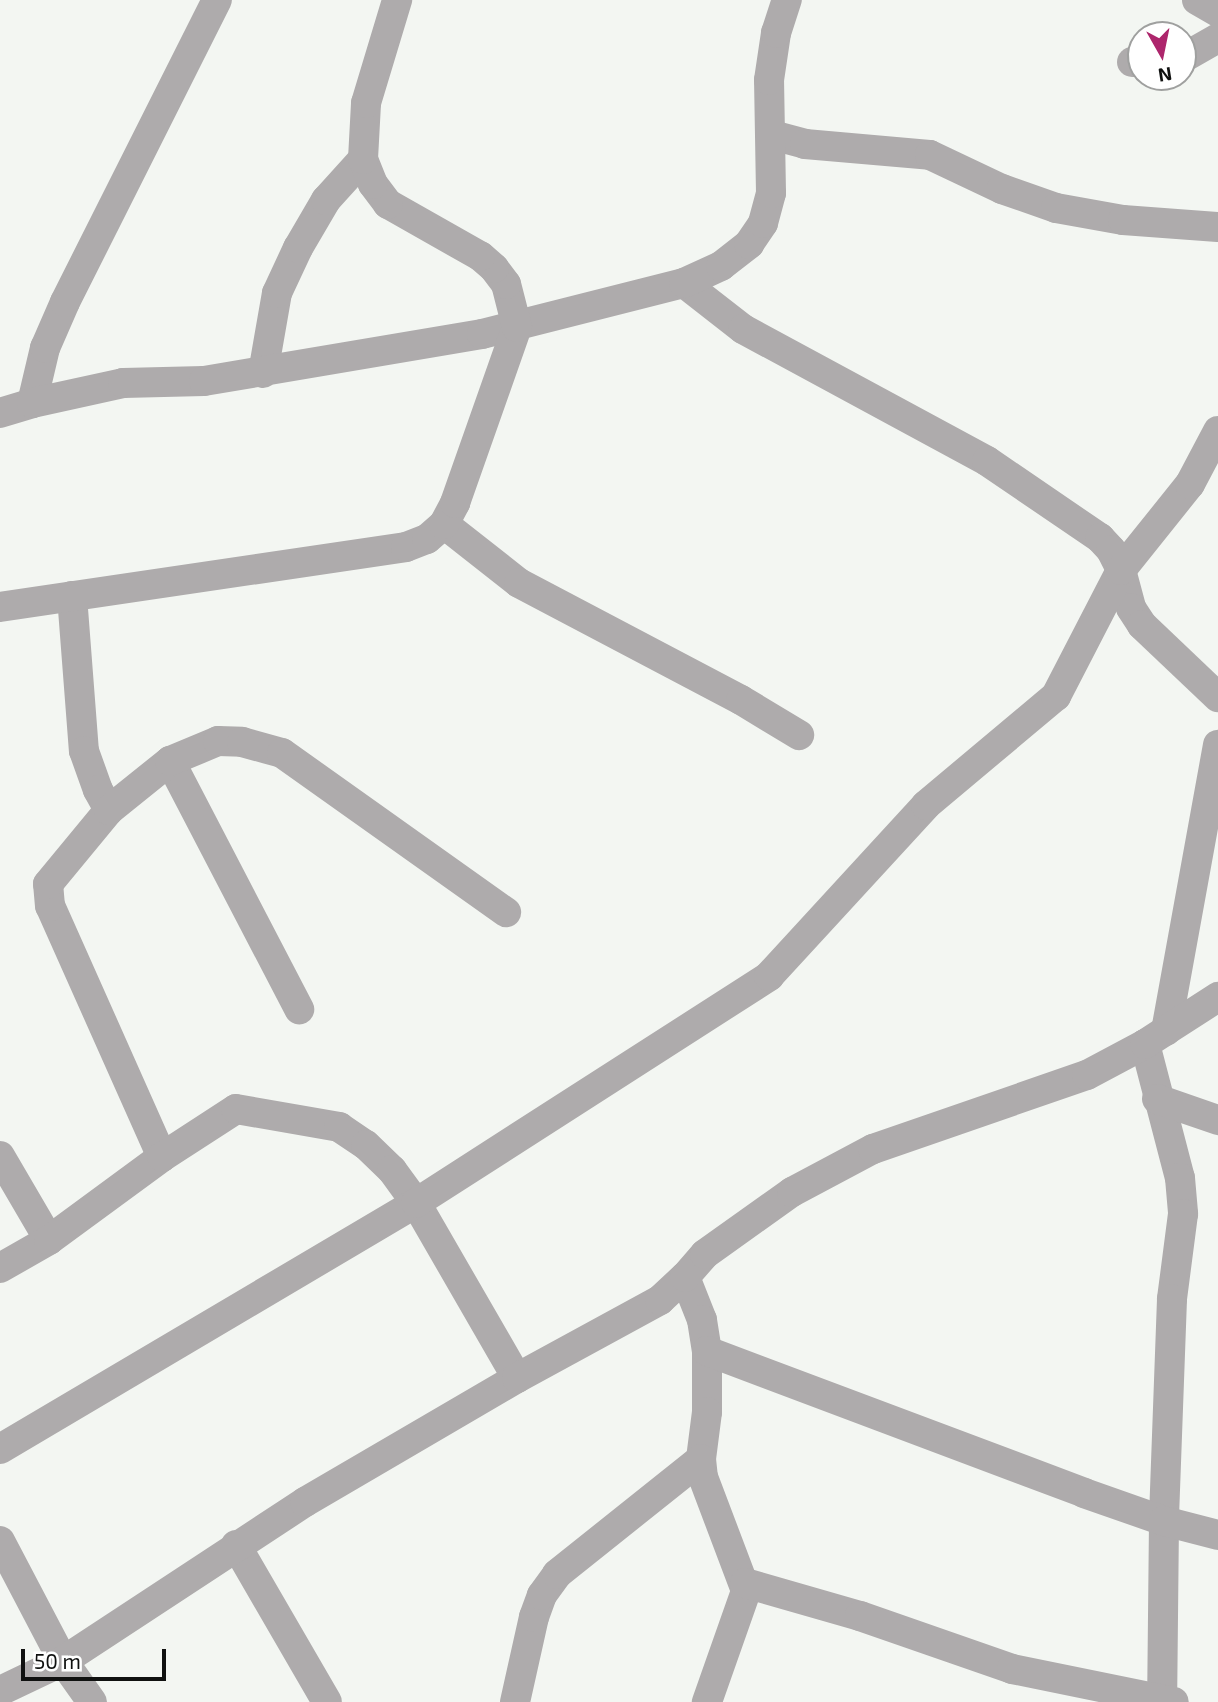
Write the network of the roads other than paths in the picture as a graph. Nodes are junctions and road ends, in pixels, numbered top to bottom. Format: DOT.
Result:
graph roads {
  1 [pos="218,0"];
  2 [pos="397,0"];
  3 [pos="787,0"];
  4 [pos="1197,0"];
  5 [pos="1218,12"];
  6 [pos="1218,38"];
  7 [pos="1197,50"];
  8 [pos="772,135"];
  9 [pos="363,159"];
  10 [pos="1218,228"];
  11 [pos="684,283"];
  12 [pos="517,327"];
  13 [pos="262,373"];
  14 [pos="32,402"];
  15 [pos="0,413"];
  16 [pos="1218,431"];
  17 [pos="444,524"];
  18 [pos="1121,570"];
  19 [pos="72,596"];
  20 [pos="0,607"];
  21 [pos="1218,697"];
  22 [pos="799,735"];
  23 [pos="1218,745"];
  24 [pos="170,761"];
  25 [pos="109,810"];
  26 [pos="506,912"];
  27 [pos="1218,997"];
  28 [pos="299,1009"];
  29 [pos="1156,1038"];
  30 [pos="1157,1099"];
  31 [pos="1218,1120"];
  32 [pos="0,1156"];
  33 [pos="162,1157"];
  34 [pos="416,1203"];
  35 [pos="49,1240"];
  36 [pos="0,1268"];
  37 [pos="685,1277"];
  38 [pos="707,1351"];
  39 [pos="517,1378"];
  40 [pos="0,1449"];
  41 [pos="701,1459"];
  42 [pos="1164,1521"];
  43 [pos="1218,1535"];
  44 [pos="0,1541"];
  45 [pos="236,1545"];
  46 [pos="745,1583"];
  47 [pos="63,1661"];
  48 [pos="0,1692"];
  49 [pos="1168,1700"];
  50 [pos="92,1702"];
  51 [pos="327,1702"];
  52 [pos="515,1702"];
  53 [pos="707,1702"];
  1 -- 14 [label="street"];
  2 -- 9 [label="street"];
  3 -- 8 [label="street"];
  4 -- 5 [label="street"];
  6 -- 7 [label="street"];
  8 -- 10 [label="street"];
  8 -- 11 [label="street"];
  9 -- 12 [label="street"];
  9 -- 13 [label="street"];
  11 -- 12 [label="street"];
  11 -- 18 [label="street"];
  12 -- 13 [label="street"];
  12 -- 17 [label="street"];
  13 -- 14 [label="street"];
  14 -- 15 [label="street"];
  16 -- 18 [label="street"];
  17 -- 19 [label="street"];
  17 -- 22 [label="street"];
  18 -- 21 [label="street"];
  18 -- 34 [label="street"];
  19 -- 20 [label="street"];
  19 -- 25 [label="street"];
  23 -- 29 [label="street"];
  24 -- 25 [label="street"];
  24 -- 26 [label="street"];
  24 -- 28 [label="street"];
  25 -- 33 [label="street"];
  27 -- 29 [label="street"];
  29 -- 30 [label="street"];
  29 -- 37 [label="street"];
  30 -- 31 [label="street"];
  30 -- 42 [label="street"];
  32 -- 35 [label="street"];
  33 -- 34 [label="street"];
  33 -- 35 [label="street"];
  34 -- 39 [label="street"];
  34 -- 40 [label="street"];
  35 -- 36 [label="street"];
  37 -- 38 [label="street"];
  37 -- 39 [label="street"];
  38 -- 41 [label="street"];
  38 -- 42 [label="street"];
  39 -- 45 [label="street"];
  41 -- 46 [label="street"];
  41 -- 52 [label="street"];
  42 -- 43 [label="street"];
  42 -- 49 [label="street"];
  44 -- 47 [label="street"];
  45 -- 47 [label="street"];
  45 -- 51 [label="street"];
  46 -- 49 [label="street"];
  46 -- 53 [label="street"];
  47 -- 48 [label="street"];
  47 -- 50 [label="street"];
}
